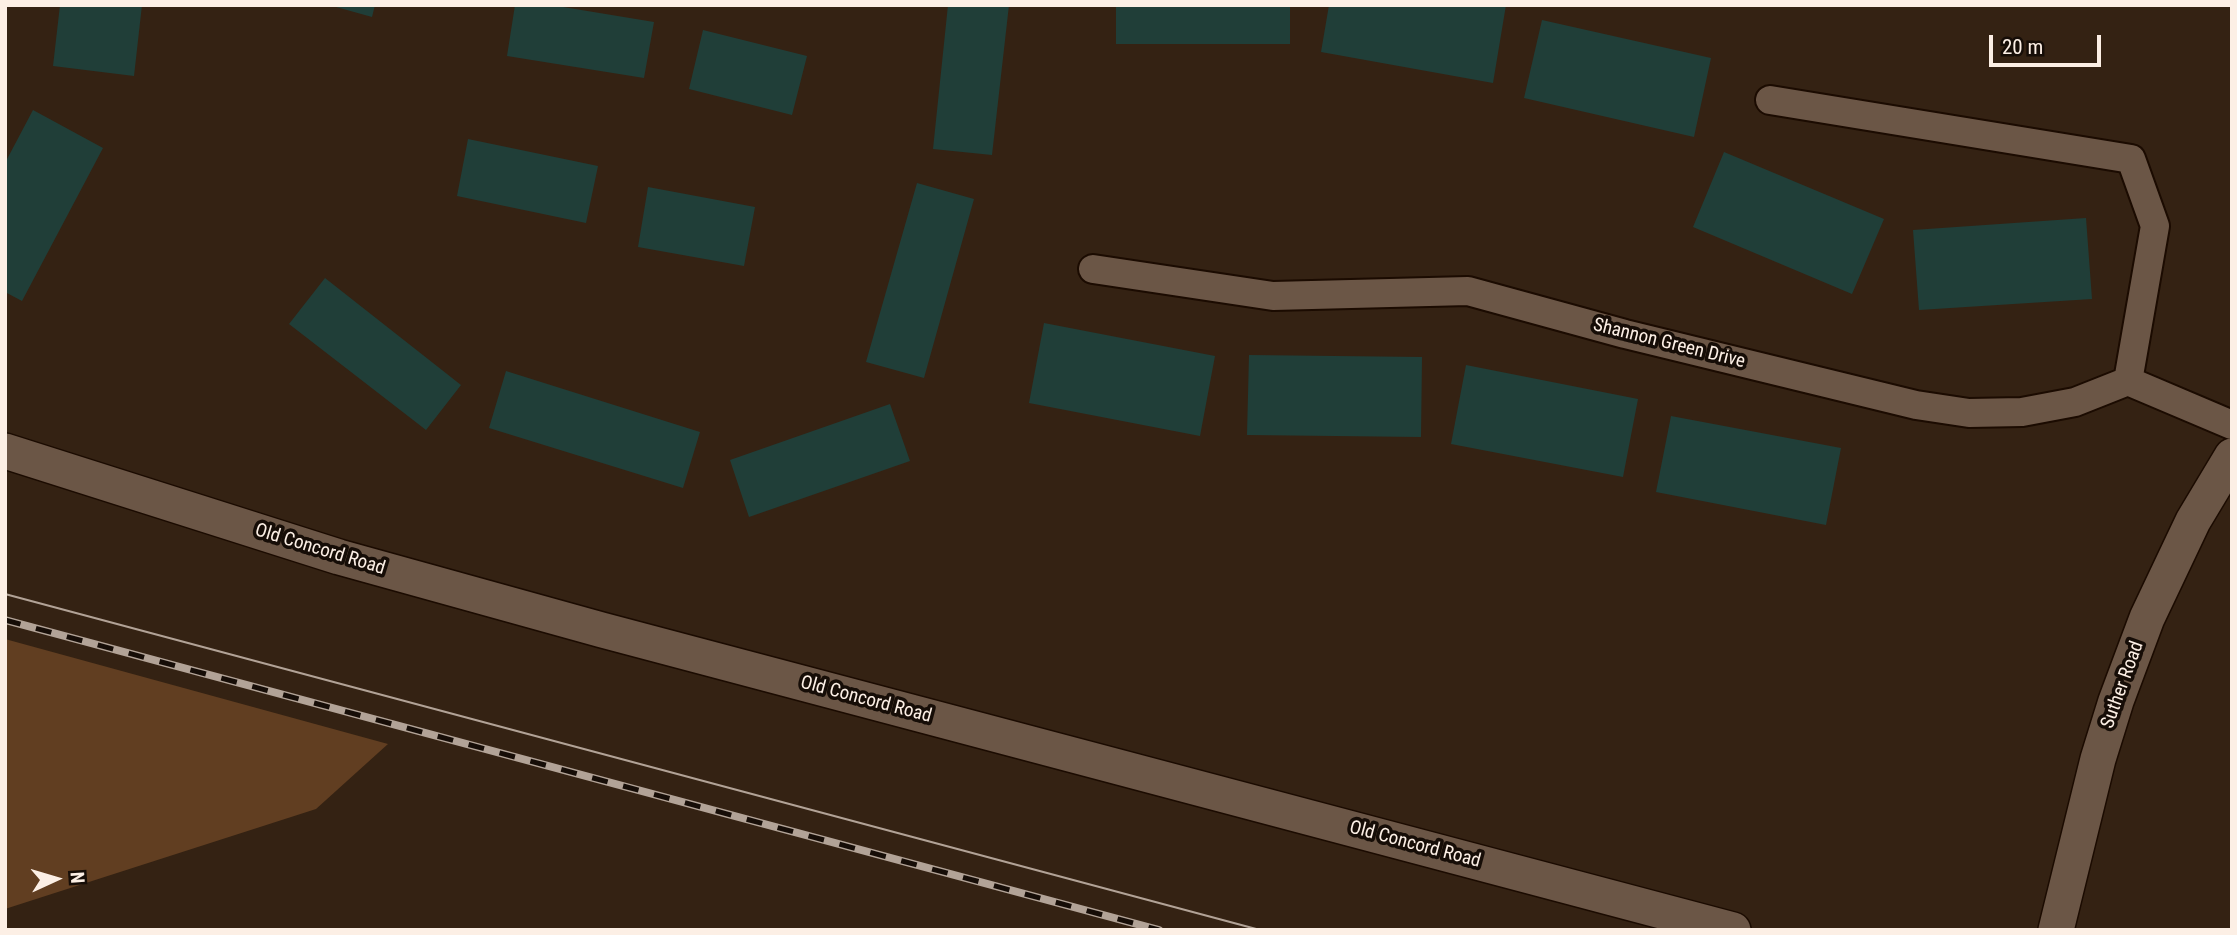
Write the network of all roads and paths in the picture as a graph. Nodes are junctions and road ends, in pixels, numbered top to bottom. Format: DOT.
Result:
graph roads {
  1 [pos="1770,100"];
  2 [pos="1093,269"];
  3 [pos="2128,381"];
  4 [pos="2232,425"];
  5 [pos="5,451"];
  6 [pos="2232,456"];
  7 [pos="1733,930"];
  8 [pos="2056,930"];
  1 -- 3 [label="street"];
  2 -- 3 [label="street, Shannon Green Drive"];
  3 -- 4 [label="street"];
  5 -- 7 [label="street, Old Concord Road"];
  6 -- 8 [label="street, Suther Road"];
}
